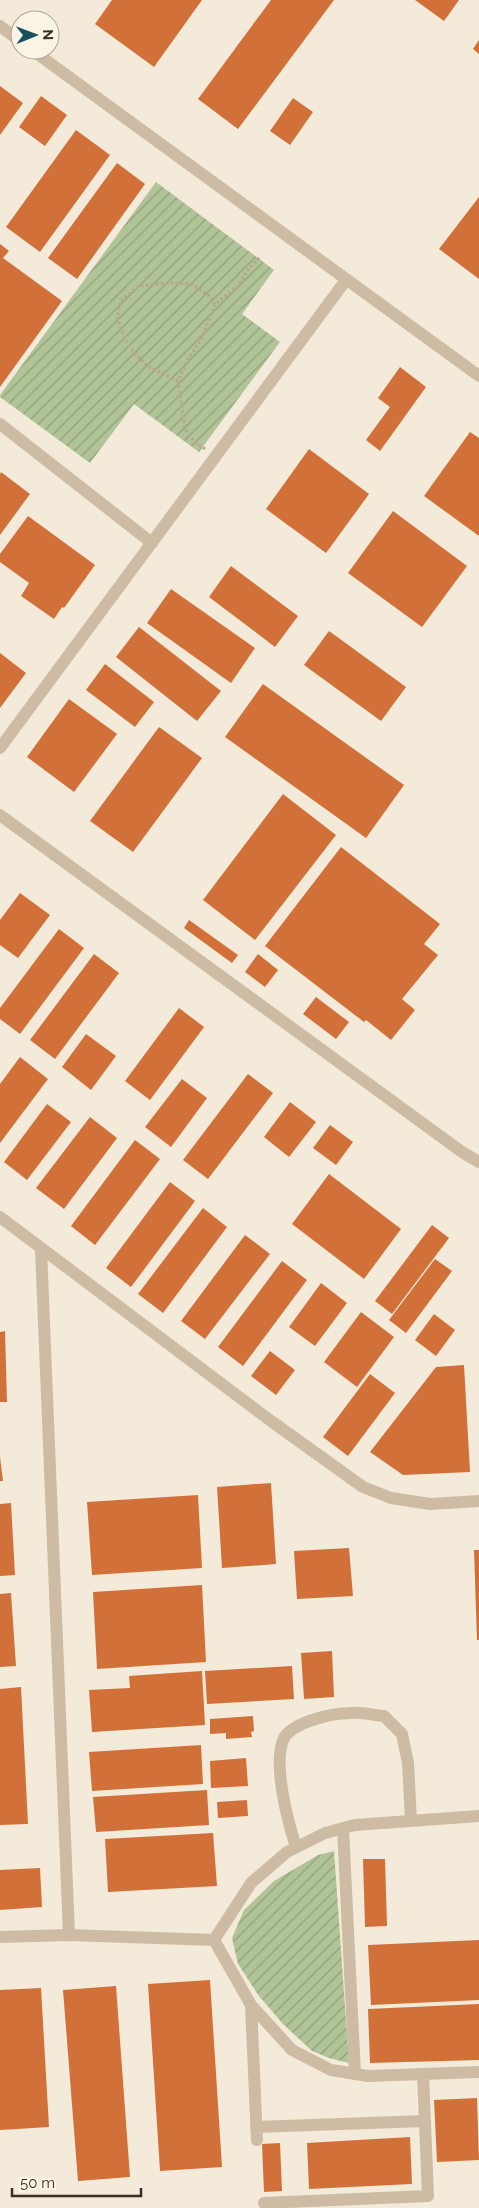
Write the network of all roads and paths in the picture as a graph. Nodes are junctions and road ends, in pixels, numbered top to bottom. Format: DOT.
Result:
graph roads {
  1 [pos="46,60"];
  2 [pos="261,256"];
  3 [pos="346,280"];
  4 [pos="215,304"];
  5 [pos="479,376"];
  6 [pos="178,381"];
  7 [pos="0,424"];
  8 [pos="216,457"];
  9 [pos="152,543"];
  10 [pos="0,748"];
  11 [pos="0,815"];
  12 [pos="479,1162"];
  13 [pos="0,1217"];
  14 [pos="41,1249"];
  15 [pos="479,1501"];
  16 [pos="479,1816"];
  17 [pos="411,1821"];
  18 [pos="343,1828"];
  19 [pos="296,1847"];
  20 [pos="69,1935"];
  21 [pos="0,1937"];
  22 [pos="214,1940"];
  23 [pos="251,2005"];
  24 [pos="479,2072"];
  25 [pos="356,2074"];
  26 [pos="423,2074"];
  27 [pos="425,2121"];
  28 [pos="264,2203"];
  1 -- 3 [label="street"];
  2 -- 4 [label="path"];
  3 -- 5 [label="street"];
  3 -- 8 [label="street"];
  4 -- 6 [label="path"];
  4 -- 6 [label="path"];
  6 -- 8 [label="path"];
  7 -- 9 [label="street"];
  8 -- 9 [label="street"];
  9 -- 10 [label="street"];
  11 -- 12 [label="street"];
  13 -- 14 [label="street"];
  14 -- 15 [label="street"];
  14 -- 20 [label="street"];
  16 -- 17 [label="street"];
  17 -- 18 [label="street"];
  17 -- 19 [label="street"];
  18 -- 19 [label="street"];
  18 -- 25 [label="street"];
  19 -- 22 [label="street"];
  20 -- 21 [label="street"];
  20 -- 22 [label="street"];
  22 -- 23 [label="street"];
  23 -- 25 [label="street"];
  23 -- 27 [label="street"];
  24 -- 26 [label="street"];
  25 -- 26 [label="street"];
  26 -- 27 [label="street"];
  27 -- 28 [label="street"];
}
